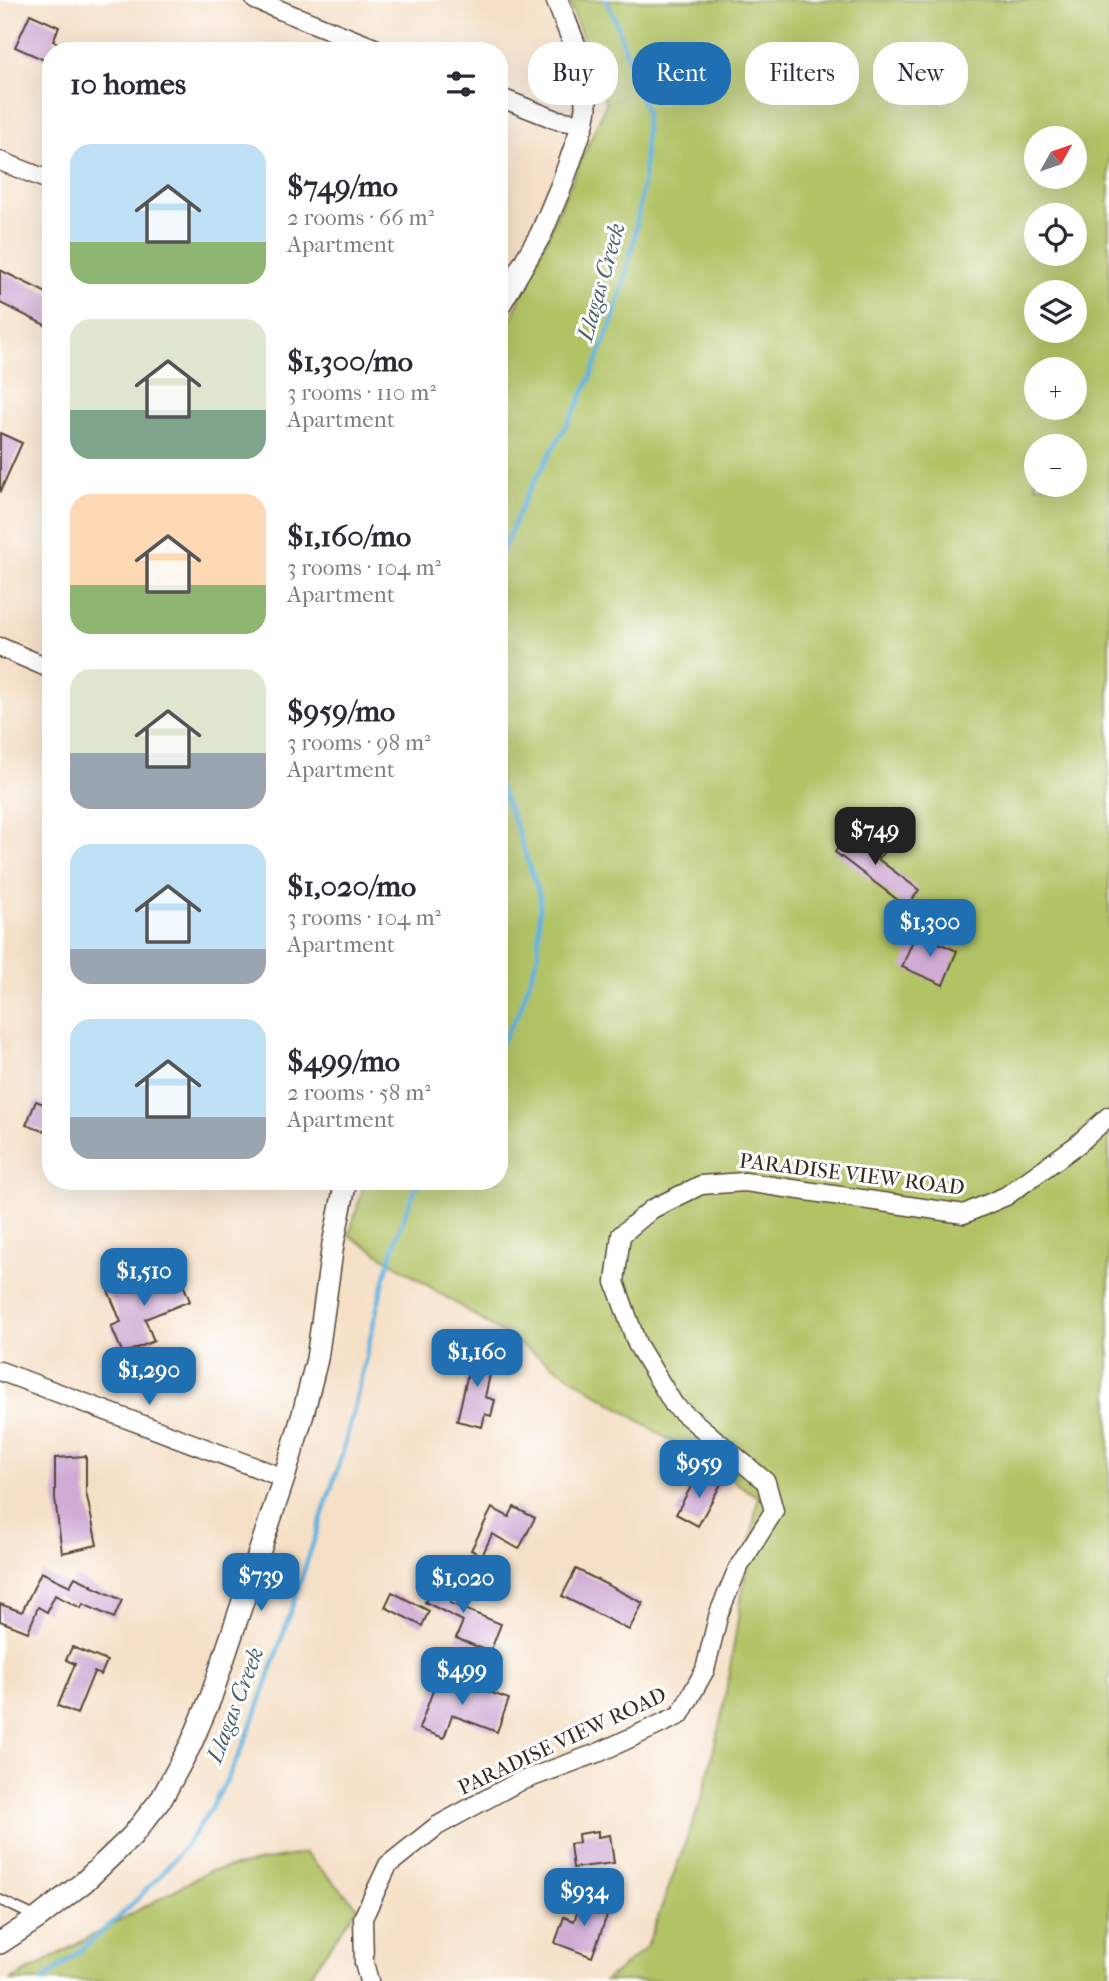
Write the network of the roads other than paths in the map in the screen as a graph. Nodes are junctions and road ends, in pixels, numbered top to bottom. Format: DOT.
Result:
graph roads {
  1 [pos="255,0"];
  2 [pos="556,0"];
  3 [pos="360,42"];
  4 [pos="508,101"];
  5 [pos="583,124"];
  6 [pos="0,161"];
  7 [pos="42,177"];
  8 [pos="508,291"];
  9 [pos="0,647"];
  10 [pos="42,665"];
  11 [pos="1109,1116"];
  12 [pos="344,1190"];
  13 [pos="0,1371"];
  14 [pos="284,1478"];
  15 [pos="0,1900"];
  16 [pos="38,1918"];
  17 [pos="0,1943"];
  18 [pos="369,1981"];
  1 -- 3 [label="street"];
  2 -- 5 [label="street"];
  4 -- 5 [label="street"];
  5 -- 8 [label="street"];
  6 -- 7 [label="street"];
  9 -- 10 [label="street"];
  11 -- 18 [label="street, PARADISE VIEW ROAD"];
  12 -- 14 [label="street"];
  13 -- 14 [label="street"];
  14 -- 16 [label="street"];
  15 -- 16 [label="lane"];
  16 -- 17 [label="street"];
}
